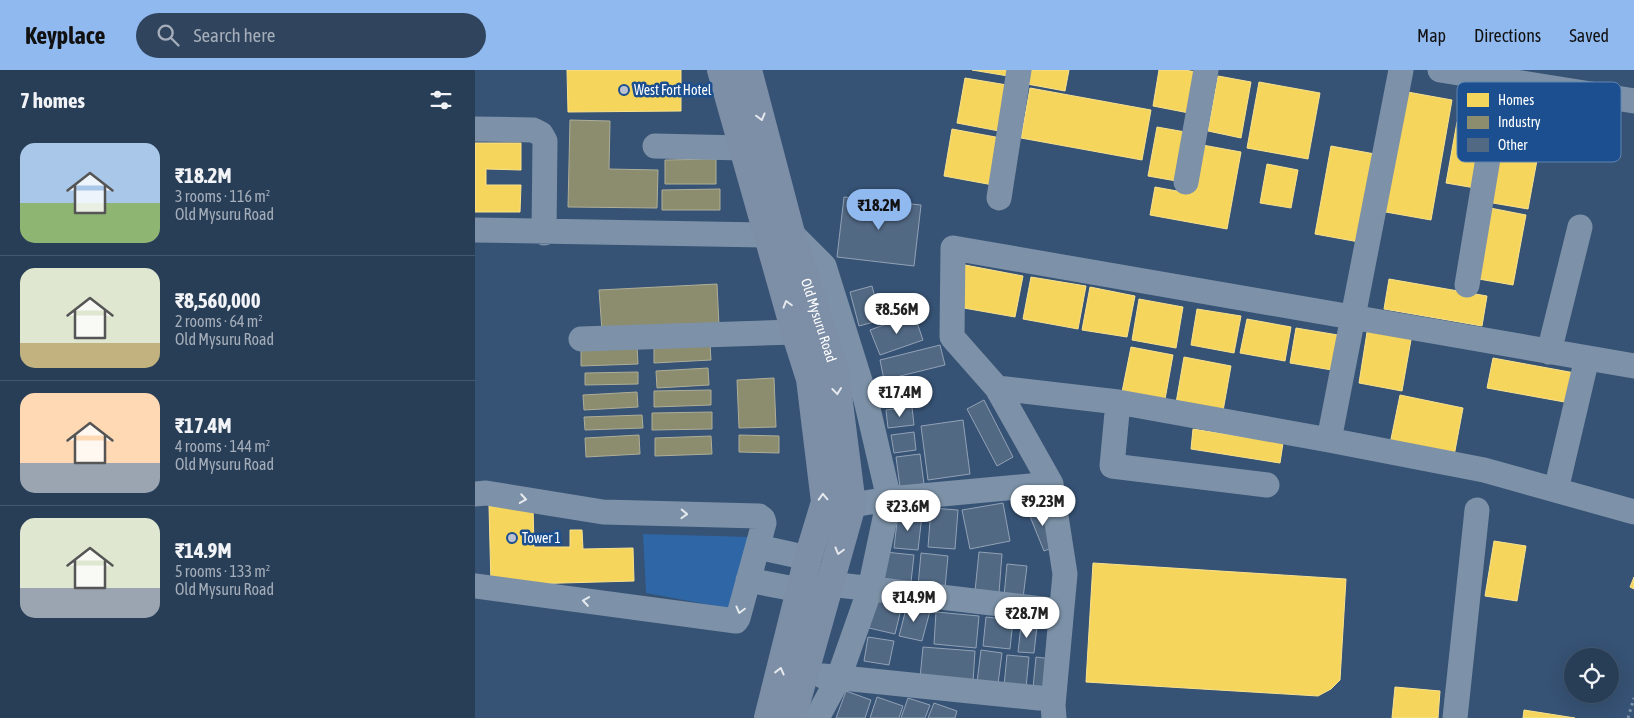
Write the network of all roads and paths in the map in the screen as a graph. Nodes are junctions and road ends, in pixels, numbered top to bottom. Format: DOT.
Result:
graph roads {
  1 [pos="721,70"];
  2 [pos="749,70"];
  3 [pos="1019,70"];
  4 [pos="1206,70"];
  5 [pos="1401,70"];
  6 [pos="1440,70"];
  7 [pos="1501,80"];
  8 [pos="1514,82"];
  9 [pos="1621,99"];
  10 [pos="1634,101"];
  11 [pos="475,129"];
  12 [pos="655,146"];
  13 [pos="743,148"];
  14 [pos="1487,162"];
  15 [pos="1186,182"];
  16 [pos="999,198"];
  17 [pos="1580,227"];
  18 [pos="475,230"];
  19 [pos="544,233"];
  20 [pos="779,234"];
  21 [pos="1467,285"];
  22 [pos="1354,318"];
  23 [pos="795,332"];
  24 [pos="581,339"];
  25 [pos="1549,352"];
  26 [pos="1587,358"];
  27 [pos="1634,366"];
  28 [pos="997,388"];
  29 [pos="1119,402"];
  30 [pos="1329,440"];
  31 [pos="1051,484"];
  32 [pos="1267,485"];
  33 [pos="1557,490"];
  34 [pos="475,494"];
  35 [pos="889,500"];
  36 [pos="852,505"];
  37 [pos="1477,510"];
  38 [pos="1634,512"];
  39 [pos="758,546"];
  40 [pos="808,558"];
  41 [pos="748,580"];
  42 [pos="830,584"];
  43 [pos="475,586"];
  44 [pos="870,589"];
  45 [pos="800,590"];
  46 [pos="1051,610"];
  47 [pos="805,676"];
  48 [pos="839,677"];
  49 [pos="1039,698"];
  50 [pos="1634,698"];
  51 [pos="767,718"];
  52 [pos="792,718"];
  53 [pos="817,718"];
  54 [pos="1054,718"];
  55 [pos="1455,718"];
  56 [pos="1628,718"];
  1 -- 13 [label="main road, Old Mysuru Road"];
  2 -- 20 [label="main road, Old Mysuru Road, one-way"];
  3 -- 16 [label="street"];
  4 -- 15 [label="street"];
  5 -- 22 [label="street"];
  6 -- 7 [label="street"];
  7 -- 8 [label="street"];
  9 -- 10 [label="street"];
  11 -- 19 [label="street"];
  12 -- 13 [label="street"];
  13 -- 20 [label="main road, Old Mysuru Road"];
  14 -- 21 [label="street"];
  17 -- 25 [label="street"];
  18 -- 19 [label="street"];
  19 -- 20 [label="street"];
  23 -- 20 [label="main road, Old Mysuru Road, one-way"];
  20 -- 35 [label="street"];
  20 -- 36 [label="main road, Old Mysuru Road, one-way"];
  22 -- 25 [label="street"];
  22 -- 28 [label="street"];
  22 -- 30 [label="street"];
  23 -- 24 [label="street"];
  40 -- 23 [label="main road, Old Mysuru Road, one-way"];
  25 -- 26 [label="street"];
  26 -- 27 [label="street"];
  26 -- 33 [label="street"];
  28 -- 29 [label="street"];
  28 -- 31 [label="street"];
  29 -- 30 [label="street"];
  29 -- 32 [label="street"];
  30 -- 33 [label="street"];
  31 -- 35 [label="street"];
  31 -- 54 [label="street"];
  33 -- 38 [label="street"];
  34 -- 39 [label="street, one-way"];
  35 -- 36 [label="street"];
  35 -- 44 [label="street"];
  36 -- 42 [label="main road, Old Mysuru Road, one-way"];
  37 -- 55 [label="street"];
  39 -- 40 [label="street"];
  39 -- 41 [label="street"];
  40 -- 45 [label="main road, Old Mysuru Road"];
  41 -- 43 [label="street, one-way"];
  41 -- 45 [label="street"];
  42 -- 44 [label="street"];
  42 -- 47 [label="main road, Old Mysuru Road"];
  44 -- 46 [label="street"];
  44 -- 48 [label="street"];
  51 -- 45 [label="main road, Old Mysuru Road, one-way"];
  47 -- 48 [label="street"];
  47 -- 52 [label="main road, Old Mysuru Road"];
  48 -- 49 [label="street"];
  48 -- 53 [label="street"];
  50 -- 56 [label="path"];
}
